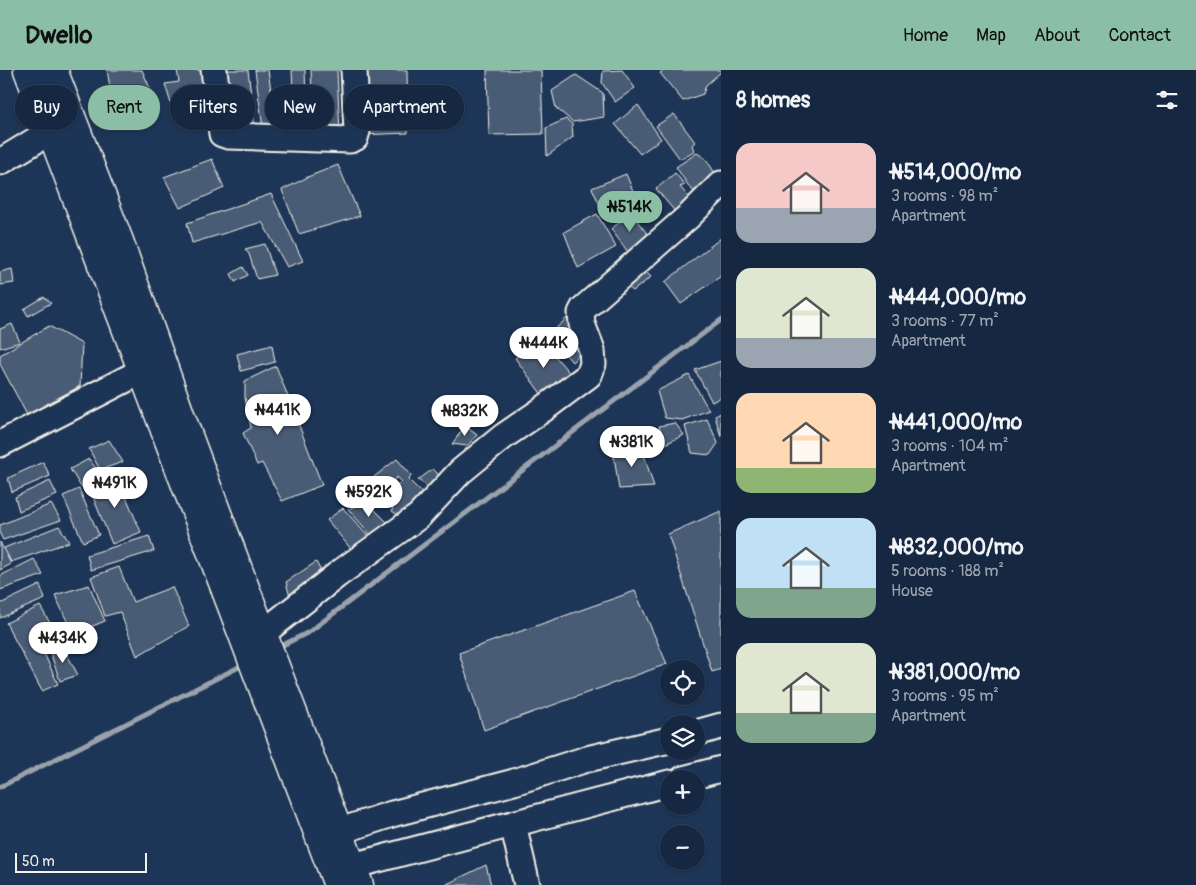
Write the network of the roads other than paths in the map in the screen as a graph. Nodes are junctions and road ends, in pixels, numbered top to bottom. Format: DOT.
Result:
graph roads {
  1 [pos="28,70"];
  2 [pos="53,70"];
  3 [pos="214,70"];
  4 [pos="354,70"];
  5 [pos="34,85"];
  6 [pos="51,130"];
  7 [pos="0,162"];
  8 [pos="721,184"];
  9 [pos="142,371"];
  10 [pos="0,444"];
  11 [pos="263,633"];
  12 [pos="721,726"];
  13 [pos="705,730"];
  14 [pos="660,742"];
  15 [pos="721,769"];
  16 [pos="705,773"];
  17 [pos="660,785"];
  18 [pos="513,824"];
  19 [pos="340,832"];
  20 [pos="350,879"];
  21 [pos="527,885"];
  1 -- 5 [label="main road"];
  2 -- 11 [label="main road"];
  3 -- 4 [label="street"];
  6 -- 7 [label="street"];
  6 -- 9 [label="main road"];
  8 -- 11 [label="street"];
  9 -- 10 [label="street"];
  9 -- 20 [label="main road"];
  11 -- 19 [label="main road"];
  12 -- 13 [label="street"];
  14 -- 19 [label="street"];
  15 -- 16 [label="street"];
  17 -- 18 [label="street"];
  18 -- 20 [label="street"];
  18 -- 21 [label="street"];
  19 -- 20 [label="main road"];
}
